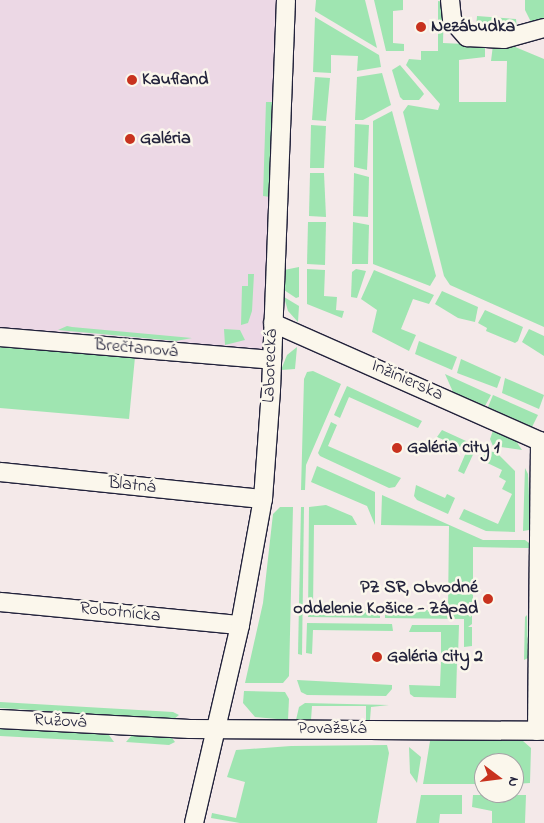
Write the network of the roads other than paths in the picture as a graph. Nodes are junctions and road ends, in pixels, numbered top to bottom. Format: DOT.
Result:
graph roads {
  1 [pos="286,0"];
  2 [pos="450,0"];
  3 [pos="544,28"];
  4 [pos="273,323"];
  5 [pos="0,337"];
  6 [pos="272,360"];
  7 [pos="542,442"];
  8 [pos="0,472"];
  9 [pos="263,499"];
  10 [pos="0,602"];
  11 [pos="240,625"];
  12 [pos="0,719"];
  13 [pos="119,725"];
  14 [pos="215,727"];
  15 [pos="541,731"];
  16 [pos="194,823"];
  1 -- 4 [label="street, Laborecká"];
  2 -- 3 [label="street"];
  4 -- 6 [label="street, Laborecká"];
  4 -- 7 [label="street, Inžinierska"];
  5 -- 6 [label="street, Brečtanová"];
  6 -- 9 [label="street, Laborecká"];
  7 -- 15 [label="street, Inžinierska"];
  8 -- 9 [label="street, Blatná"];
  9 -- 11 [label="street, Laborecká"];
  10 -- 11 [label="street, Robotnícka"];
  11 -- 14 [label="street, Laborecká"];
  12 -- 13 [label="street, Ružová"];
  13 -- 14 [label="street, Považská"];
  14 -- 15 [label="street, Považská"];
  14 -- 16 [label="street, Laborecká"];
}
